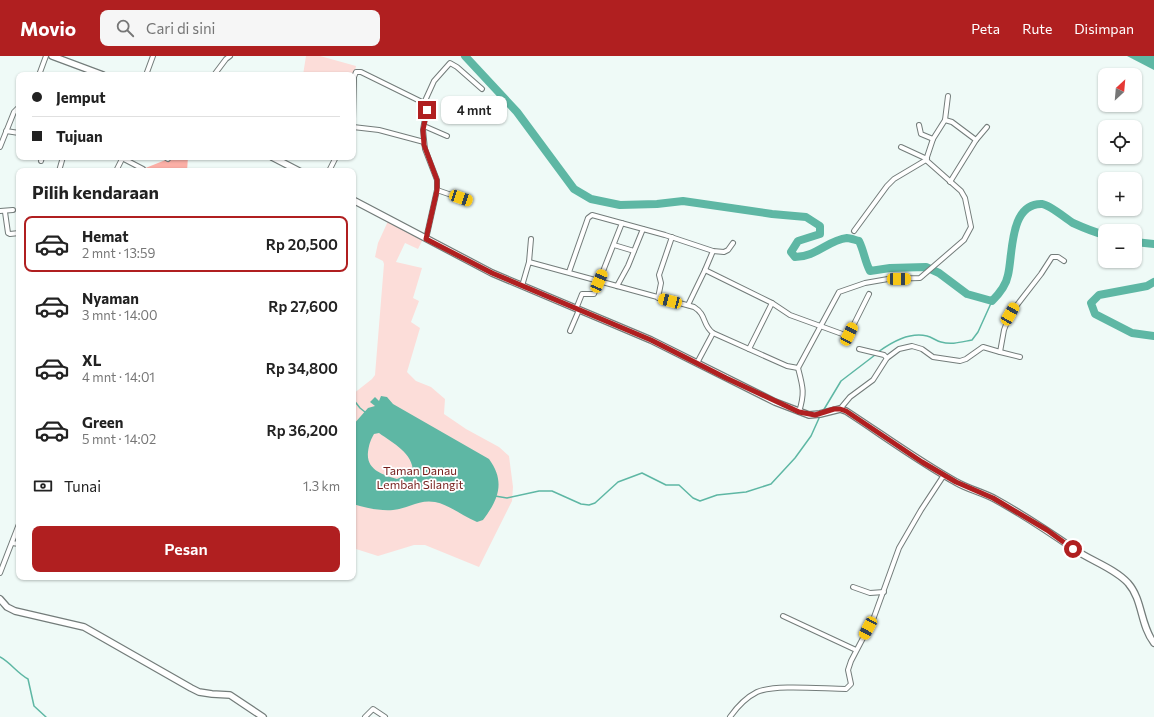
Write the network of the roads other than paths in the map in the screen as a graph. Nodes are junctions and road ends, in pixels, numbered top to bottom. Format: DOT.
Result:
graph roads {
  1 [pos="46,56"];
  2 [pos="52,56"];
  3 [pos="153,56"];
  4 [pos="230,56"];
  5 [pos="68,59"];
  6 [pos="40,72"];
  7 [pos="96,72"];
  8 [pos="147,72"];
  9 [pos="216,72"];
  10 [pos="356,72"];
  11 [pos="482,89"];
  12 [pos="948,96"];
  13 [pos="424,103"];
  14 [pos="16,110"];
  15 [pos="944,120"];
  16 [pos="919,125"];
  17 [pos="356,126"];
  18 [pos="424,126"];
  19 [pos="987,127"];
  20 [pos="6,130"];
  21 [pos="16,132"];
  22 [pos="447,136"];
  23 [pos="933,139"];
  24 [pos="976,140"];
  25 [pos="424,142"];
  26 [pos="0,147"];
  27 [pos="901,147"];
  28 [pos="127,160"];
  29 [pos="278,160"];
  30 [pos="926,160"];
  31 [pos="141,168"];
  32 [pos="293,168"];
  33 [pos="950,182"];
  34 [pos="437,190"];
  35 [pos="469,201"];
  36 [pos="356,202"];
  37 [pos="13,210"];
  38 [pos="2,212"];
  39 [pos="622,223"];
  40 [pos="643,229"];
  41 [pos="854,231"];
  42 [pos="16,233"];
  43 [pos="672,237"];
  44 [pos="426,239"];
  45 [pos="531,240"];
  46 [pos="734,243"];
  47 [pos="614,245"];
  48 [pos="634,251"];
  49 [pos="713,251"];
  50 [pos="1064,261"];
  51 [pos="529,262"];
  52 [pos="704,270"];
  53 [pos="569,272"];
  54 [pos="599,281"];
  55 [pos="522,286"];
  56 [pos="617,286"];
  57 [pos="869,294"];
  58 [pos="658,298"];
  59 [pos="772,303"];
  60 [pos="688,305"];
  61 [pos="577,309"];
  62 [pos="821,327"];
  63 [pos="570,331"];
  64 [pos="713,333"];
  65 [pos="749,349"];
  66 [pos="859,349"];
  67 [pos="1000,352"];
  68 [pos="1020,357"];
  69 [pos="887,358"];
  70 [pos="697,363"];
  71 [pos="798,368"];
  72 [pos="840,409"];
  73 [pos="799,412"];
  74 [pos="944,475"];
  75 [pos="16,533"];
  76 [pos="12,544"];
  77 [pos="16,544"];
  78 [pos="0,573"];
  79 [pos="853,587"];
  80 [pos="884,592"];
  81 [pos="0,599"];
  82 [pos="783,616"];
  83 [pos="1154,643"];
  84 [pos="856,650"];
  85 [pos="263,717"];
  86 [pos="365,717"];
  87 [pos="385,717"];
  88 [pos="730,717"];
  1 -- 6 [label="street"];
  2 -- 5 [label="street"];
  3 -- 8 [label="street"];
  4 -- 9 [label="street"];
  5 -- 7 [label="street"];
  10 -- 13 [label="street"];
  11 -- 13 [label="street"];
  12 -- 15 [label="street"];
  13 -- 18 [label="street"];
  14 -- 20 [label="street"];
  15 -- 23 [label="street"];
  15 -- 24 [label="street"];
  16 -- 23 [label="street"];
  17 -- 25 [label="street"];
  18 -- 22 [label="street"];
  18 -- 25 [label="street"];
  19 -- 24 [label="street"];
  20 -- 21 [label="street"];
  20 -- 26 [label="street"];
  23 -- 30 [label="street"];
  24 -- 33 [label="street"];
  25 -- 34 [label="street"];
  27 -- 30 [label="street"];
  28 -- 31 [label="street"];
  29 -- 32 [label="street"];
  30 -- 33 [label="street"];
  30 -- 41 [label="street"];
  33 -- 62 [label="street"];
  34 -- 35 [label="street"];
  34 -- 44 [label="street"];
  36 -- 44 [label="street"];
  37 -- 38 [label="street"];
  38 -- 42 [label="street"];
  39 -- 40 [label="street"];
  39 -- 47 [label="street"];
  39 -- 53 [label="street"];
  40 -- 43 [label="street"];
  40 -- 48 [label="street"];
  43 -- 49 [label="street"];
  43 -- 58 [label="street"];
  44 -- 55 [label="street"];
  45 -- 51 [label="street"];
  46 -- 49 [label="street"];
  47 -- 48 [label="street"];
  47 -- 54 [label="street"];
  48 -- 56 [label="street"];
  49 -- 52 [label="street"];
  50 -- 67 [label="street"];
  51 -- 53 [label="street"];
  51 -- 55 [label="street"];
  52 -- 59 [label="street"];
  52 -- 60 [label="street"];
  53 -- 54 [label="street"];
  54 -- 56 [label="street"];
  54 -- 61 [label="street"];
  55 -- 61 [label="street"];
  56 -- 58 [label="street"];
  57 -- 62 [label="street"];
  58 -- 60 [label="street"];
  59 -- 62 [label="street"];
  59 -- 65 [label="street"];
  60 -- 64 [label="street"];
  61 -- 63 [label="street"];
  61 -- 70 [label="street"];
  62 -- 71 [label="street"];
  64 -- 65 [label="street"];
  64 -- 70 [label="street"];
  65 -- 71 [label="street"];
  66 -- 69 [label="street"];
  67 -- 68 [label="street"];
  67 -- 69 [label="street"];
  69 -- 72 [label="street"];
  70 -- 73 [label="street"];
  71 -- 73 [label="street"];
  72 -- 73 [label="street"];
  72 -- 74 [label="street"];
  74 -- 80 [label="street"];
  74 -- 83 [label="street"];
  75 -- 76 [label="street"];
  76 -- 77 [label="street"];
  76 -- 78 [label="street"];
  79 -- 80 [label="street"];
  80 -- 84 [label="street"];
  81 -- 85 [label="street"];
  82 -- 84 [label="street"];
  84 -- 88 [label="street"];
  86 -- 87 [label="street"];
}
